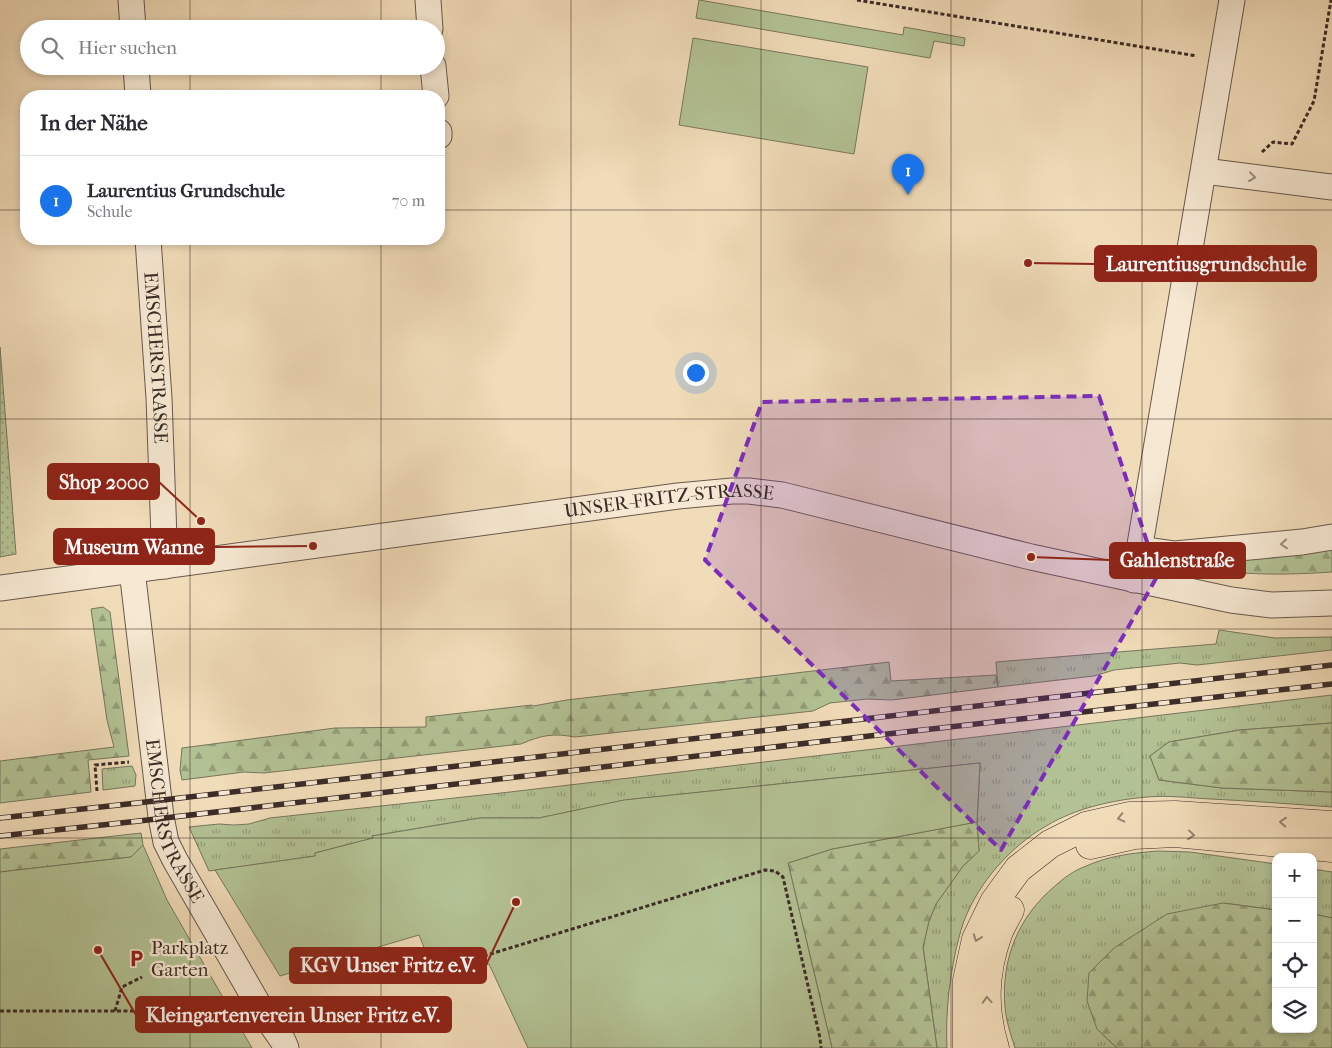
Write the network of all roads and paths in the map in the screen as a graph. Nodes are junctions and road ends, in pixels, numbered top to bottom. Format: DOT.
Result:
graph roads {
  1 [pos="131,0"];
  2 [pos="428,0"];
  3 [pos="857,0"];
  4 [pos="1232,0"];
  5 [pos="1331,0"];
  6 [pos="132,20"];
  7 [pos="429,20"];
  8 [pos="1222,60"];
  9 [pos="137,75"];
  10 [pos="434,75"];
  11 [pos="138,90"];
  12 [pos="435,90"];
  13 [pos="1204,171"];
  14 [pos="1238,175"];
  15 [pos="1332,187"];
  16 [pos="148,245"];
  17 [pos="1332,537"];
  18 [pos="1140,549"];
  19 [pos="165,566"];
  20 [pos="132,570"];
  21 [pos="1134,580"];
  22 [pos="0,588"];
  23 [pos="1332,603"];
  24 [pos="115,763"];
  25 [pos="97,791"];
  26 [pos="1332,825"];
  27 [pos="1332,848"];
  28 [pos="434,974"];
  29 [pos="142,977"];
  30 [pos="0,1011"];
  31 [pos="262,1011"];
  32 [pos="115,1012"];
  33 [pos="286,1048"];
  34 [pos="820,1048"];
  35 [pos="967,1048"];
  36 [pos="995,1048"];
  1 -- 6 [label="street"];
  2 -- 7 [label="street"];
  3 -- 8 [label="path"];
  4 -- 8 [label="street"];
  5 -- 14 [label="path"];
  8 -- 13 [label="street"];
  9 -- 11 [label="street"];
  10 -- 12 [label="street"];
  13 -- 14 [label="street"];
  13 -- 18 [label="street"];
  14 -- 15 [label="street, one-way"];
  16 -- 19 [label="street, EMSCHERSTRASSE"];
  17 -- 18 [label="street, one-way"];
  18 -- 21 [label="street"];
  19 -- 20 [label="street, UNSER-FRITZ-STRASSE"];
  19 -- 21 [label="street, UNSER-FRITZ-STRASSE"];
  20 -- 22 [label="street, UNSER-FRITZ-STRASSE"];
  20 -- 31 [label="street, EMSCHERSTRASSE"];
  21 -- 23 [label="street, UNSER-FRITZ-STRASSE"];
  24 -- 25 [label="path"];
  26 -- 35 [label="highway, one-way"];
  36 -- 27 [label="highway, one-way"];
  28 -- 34 [label="path"];
  29 -- 32 [label="path"];
  30 -- 32 [label="path"];
  31 -- 32 [label="path"];
  31 -- 33 [label="street, EMSCHERSTRASSE"];
}
